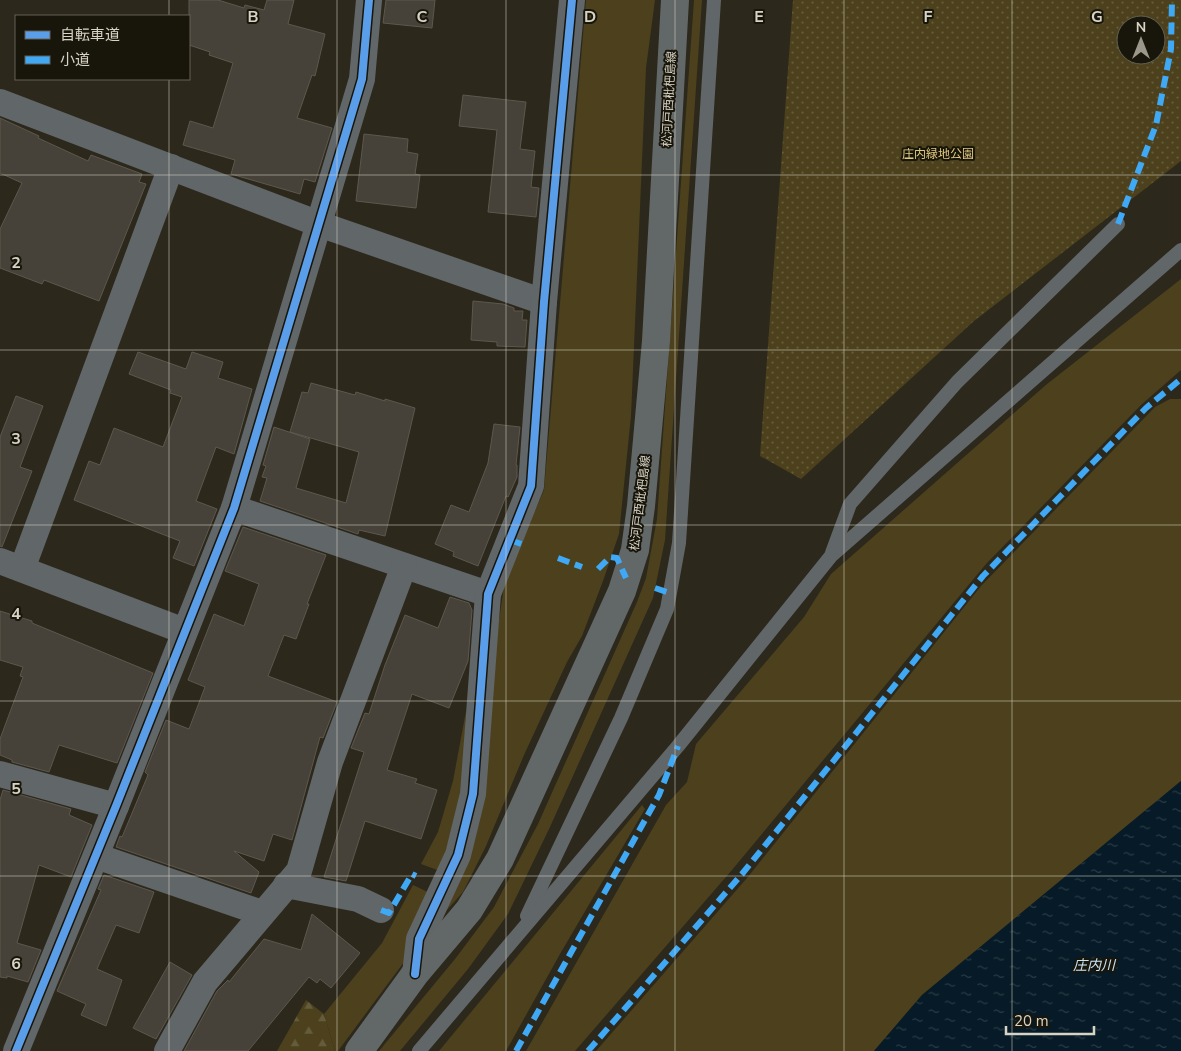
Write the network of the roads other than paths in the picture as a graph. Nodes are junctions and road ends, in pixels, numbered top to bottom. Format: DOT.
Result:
graph roads {
  1 [pos="369,0"];
  2 [pos="572,0"];
  3 [pos="675,0"];
  4 [pos="714,0"];
  5 [pos="0,102"];
  6 [pos="171,167"];
  7 [pos="319,224"];
  8 [pos="1118,224"];
  9 [pos="1181,250"];
  10 [pos="544,302"];
  11 [pos="234,508"];
  12 [pos="831,556"];
  13 [pos="11,565"];
  14 [pos="404,566"];
  15 [pos="488,594"];
  16 [pos="184,631"];
  17 [pos="0,774"];
  18 [pos="116,806"];
  19 [pos="96,856"];
  20 [pos="286,885"];
  21 [pos="382,910"];
  22 [pos="262,913"];
  23 [pos="519,933"];
  24 [pos="415,974"];
  25 [pos="16,1051"];
  26 [pos="167,1051"];
  27 [pos="359,1051"];
  28 [pos="419,1051"];
  1 -- 7 [label="street"];
  2 -- 10 [label="street"];
  3 -- 24 [label="main road, 松河戸西枇杷島線"];
  4 -- 23 [label="lane"];
  5 -- 6 [label="street"];
  6 -- 7 [label="street"];
  6 -- 13 [label="street"];
  7 -- 10 [label="street"];
  7 -- 11 [label="street"];
  8 -- 12 [label="lane"];
  9 -- 12 [label="lane"];
  10 -- 15 [label="street"];
  11 -- 14 [label="street"];
  11 -- 16 [label="street"];
  12 -- 23 [label="lane"];
  13 -- 16 [label="street"];
  14 -- 15 [label="street"];
  14 -- 20 [label="street"];
  15 -- 24 [label="street"];
  16 -- 18 [label="street"];
  17 -- 18 [label="street"];
  18 -- 19 [label="street"];
  19 -- 22 [label="street"];
  19 -- 25 [label="street"];
  20 -- 21 [label="street"];
  20 -- 22 [label="street"];
  22 -- 26 [label="street"];
  23 -- 28 [label="lane"];
  24 -- 27 [label="main road, 松河戸西枇杷島線"];
}
